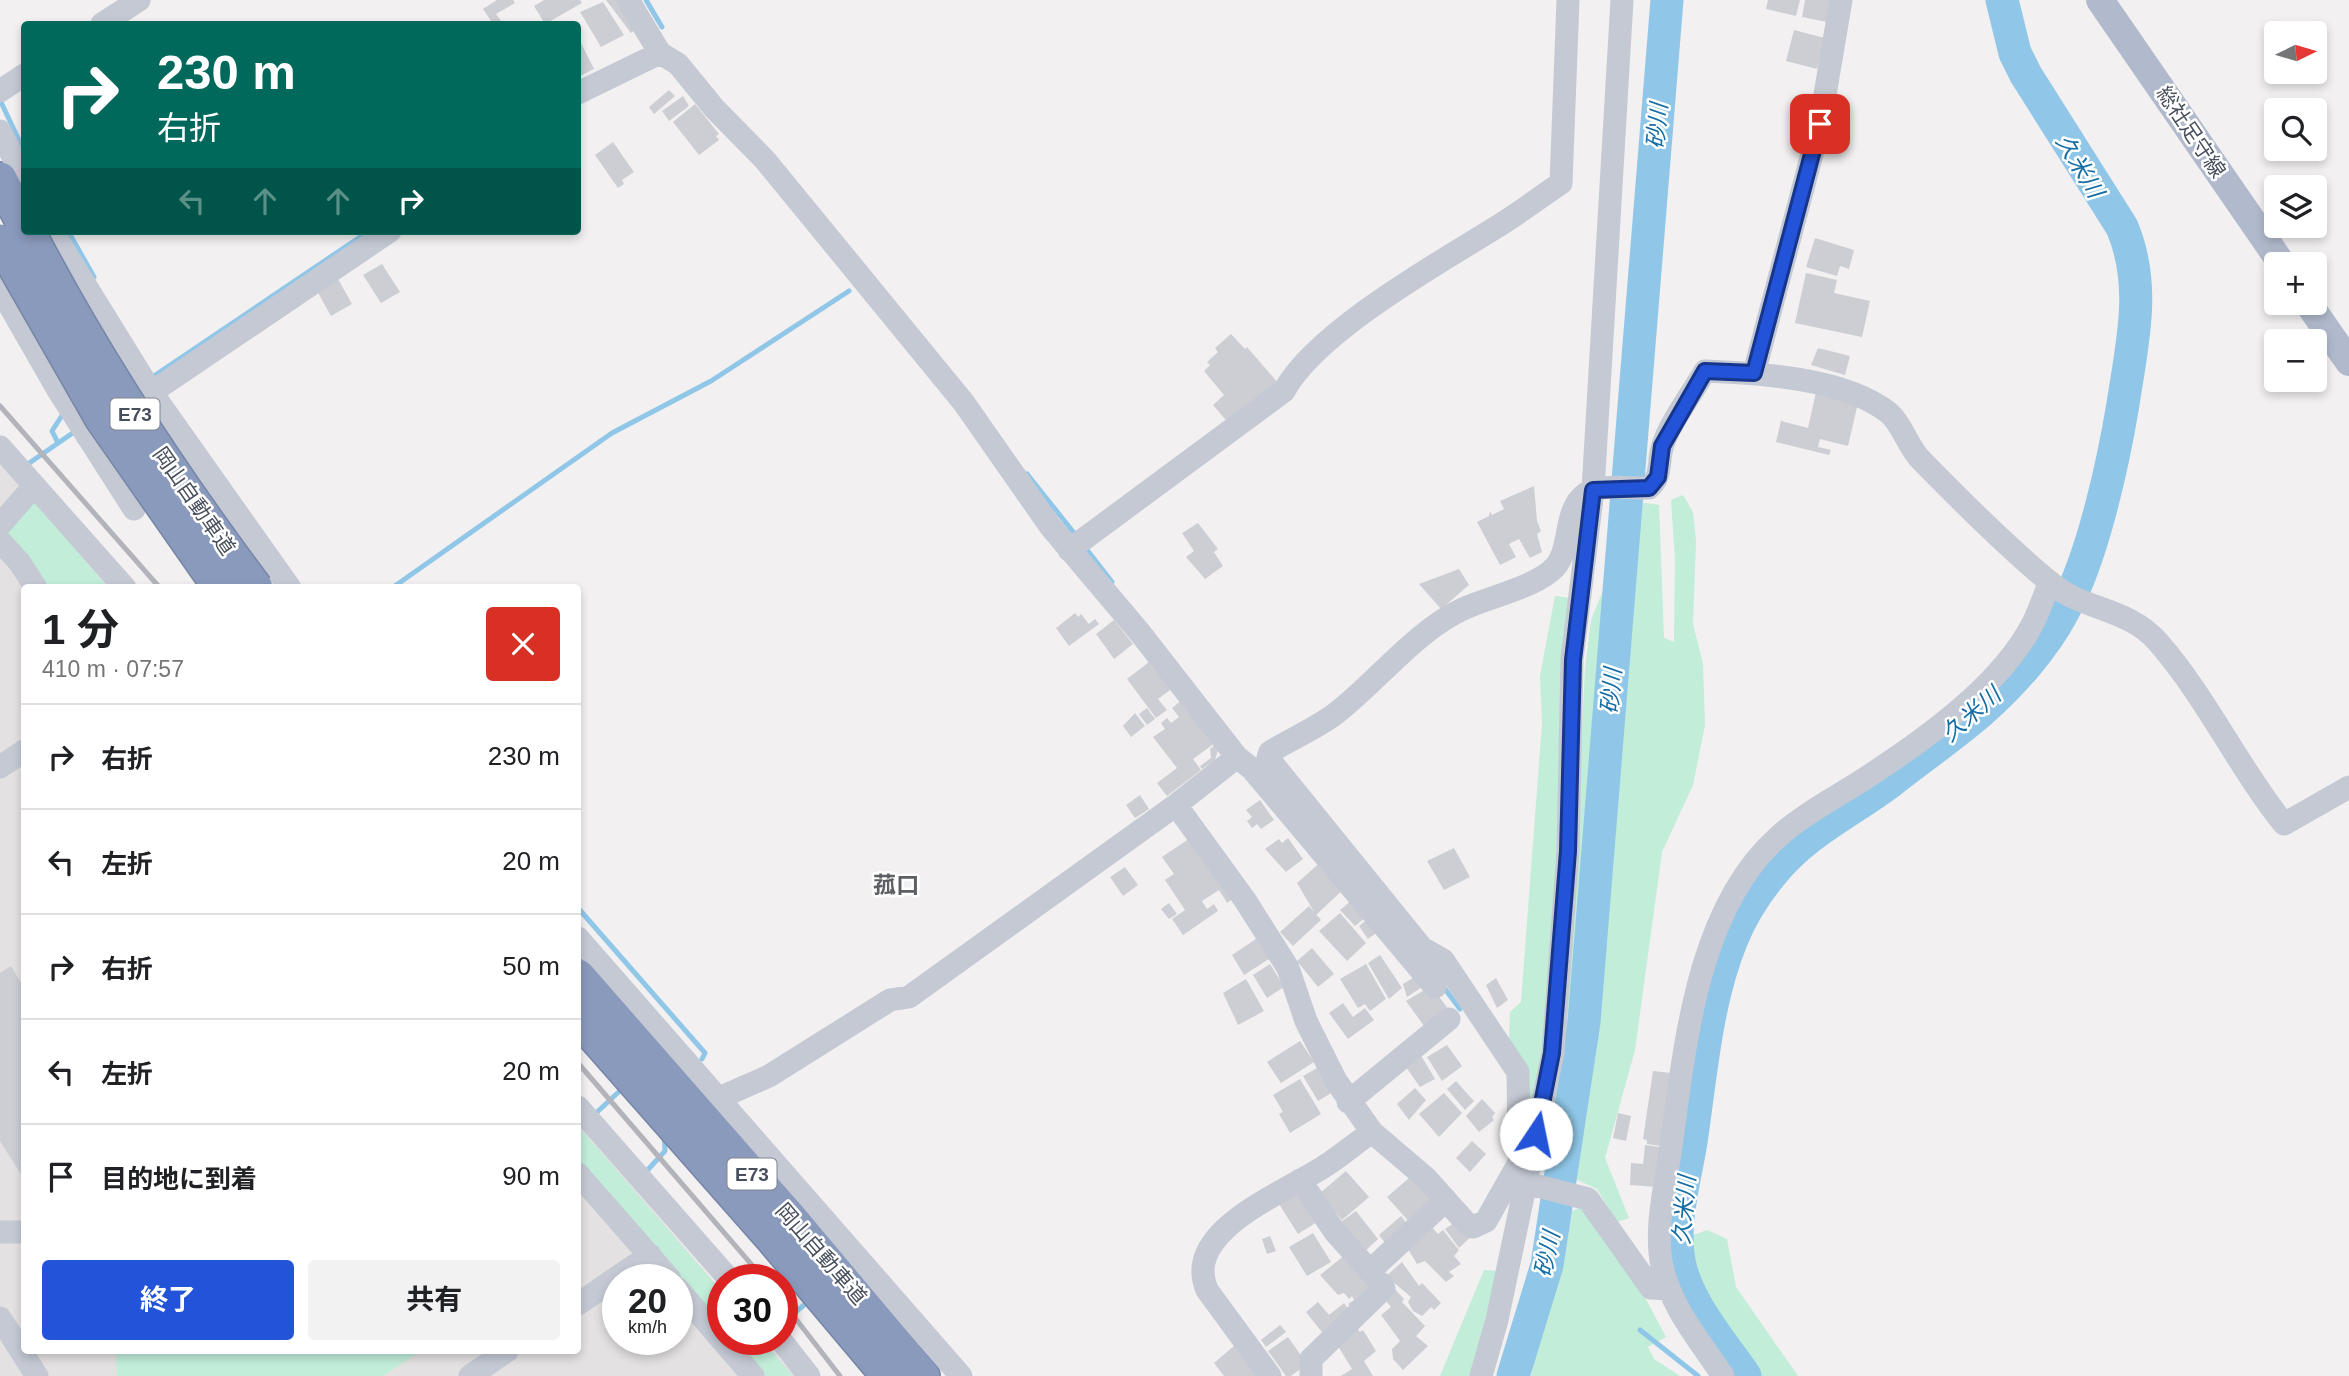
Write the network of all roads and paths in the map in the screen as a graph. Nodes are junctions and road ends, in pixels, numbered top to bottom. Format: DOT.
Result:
graph roads {
  1 [pos="139,0"];
  2 [pos="628,0"];
  3 [pos="1568,0"];
  4 [pos="1622,0"];
  5 [pos="1841,0"];
  6 [pos="2100,0"];
  7 [pos="107,21"];
  8 [pos="660,53"];
  9 [pos="21,77"];
  10 [pos="0,91"];
  11 [pos="581,92"];
  12 [pos="0,131"];
  13 [pos="21,172"];
  14 [pos="0,179"];
  15 [pos="21,219"];
  16 [pos="30,235"];
  17 [pos="54,235"];
  18 [pos="384,235"];
  19 [pos="0,241"];
  20 [pos="2274,252"];
  21 [pos="0,289"];
  22 [pos="2316,315"];
  23 [pos="2349,362"];
  24 [pos="1754,373"];
  25 [pos="146,385"];
  26 [pos="82,428"];
  27 [pos="6,454"];
  28 [pos="30,488"];
  29 [pos="1602,490"];
  30 [pos="134,509"];
  31 [pos="0,525"];
  32 [pos="0,541"];
  33 [pos="1076,545"];
  34 [pos="33,584"];
  35 [pos="121,584"];
  36 [pos="217,584"];
  37 [pos="253,584"];
  38 [pos="287,584"];
  39 [pos="2053,585"];
  40 [pos="21,753"];
  41 [pos="1254,763"];
  42 [pos="0,767"];
  43 [pos="2349,787"];
  44 [pos="1176,805"];
  45 [pos="581,941"];
  46 [pos="581,978"];
  47 [pos="1435,987"];
  48 [pos="1449,1018"];
  49 [pos="581,1021"];
  50 [pos="719,1098"];
  51 [pos="1348,1102"];
  52 [pos="587,1118"];
  53 [pos="1372,1132"];
  54 [pos="1529,1170"];
  55 [pos="581,1177"];
  56 [pos="1300,1180"];
  57 [pos="1446,1200"];
  58 [pos="0,1232"];
  59 [pos="21,1233"];
  60 [pos="650,1255"];
  61 [pos="658,1264"];
  62 [pos="716,1264"];
  63 [pos="1370,1271"];
  64 [pos="1668,1289"];
  65 [pos="581,1302"];
  66 [pos="693,1307"];
  67 [pos="0,1318"];
  68 [pos="21,1351"];
  69 [pos="23,1354"];
  70 [pos="503,1354"];
  71 [pos="793,1355"];
  72 [pos="37,1376"];
  73 [pos="470,1376"];
  74 [pos="753,1376"];
  75 [pos="809,1376"];
  76 [pos="888,1376"];
  77 [pos="923,1376"];
  78 [pos="961,1376"];
  79 [pos="1270,1376"];
  80 [pos="1311,1376"];
  81 [pos="1481,1376"];
  82 [pos="1724,1376"];
  1 -- 7 [label="street"];
  2 -- 8 [label="street"];
  3 -- 33 [label="street"];
  4 -- 29 [label="street"];
  5 -- 24 [label="street"];
  6 -- 20 [label="main road, 総社足守線"];
  8 -- 11 [label="street"];
  8 -- 33 [label="street"];
  9 -- 10 [label="street"];
  12 -- 13 [label="street"];
  14 -- 15 [label="highway"];
  16 -- 37 [label="highway, 岡山自動車道 / E73, bridge"];
  17 -- 25 [label="street"];
  18 -- 25 [label="street"];
  19 -- 36 [label="highway, 岡山自動車道 / E73, bridge"];
  21 -- 26 [label="street"];
  22 -- 23 [label="main road"];
  24 -- 29 [label="street"];
  24 -- 39 [label="street"];
  25 -- 26 [label="street"];
  25 -- 38 [label="street"];
  26 -- 30 [label="street"];
  27 -- 28 [label="street"];
  28 -- 31 [label="street"];
  28 -- 35 [label="street"];
  29 -- 41 [label="street"];
  29 -- 54 [label="street"];
  32 -- 34 [label="street"];
  33 -- 41 [label="street"];
  39 -- 43 [label="street"];
  39 -- 64 [label="street"];
  40 -- 42 [label="street"];
  41 -- 44 [label="street"];
  41 -- 47 [label="street"];
  41 -- 54 [label="street"];
  44 -- 50 [label="street"];
  44 -- 51 [label="street"];
  45 -- 50 [label="street"];
  46 -- 77 [label="highway, 岡山自動車道 / E73"];
  48 -- 51 [label="street"];
  49 -- 76 [label="highway, 岡山自動車道 / E73"];
  50 -- 78 [label="street"];
  51 -- 53 [label="street"];
  52 -- 62 [label="street"];
  53 -- 56 [label="street"];
  53 -- 57 [label="street"];
  54 -- 57 [label="street"];
  54 -- 64 [label="street"];
  54 -- 81 [label="street"];
  55 -- 60 [label="street"];
  56 -- 63 [label="street"];
  56 -- 79 [label="street"];
  57 -- 63 [label="street"];
  58 -- 59 [label="street"];
  60 -- 61 [label="street"];
  60 -- 65 [label="street"];
  63 -- 80 [label="street"];
  64 -- 82 [label="street"];
  66 -- 74 [label="street"];
  67 -- 68 [label="street"];
  69 -- 72 [label="street"];
  70 -- 73 [label="street"];
  71 -- 75 [label="street"];
}
